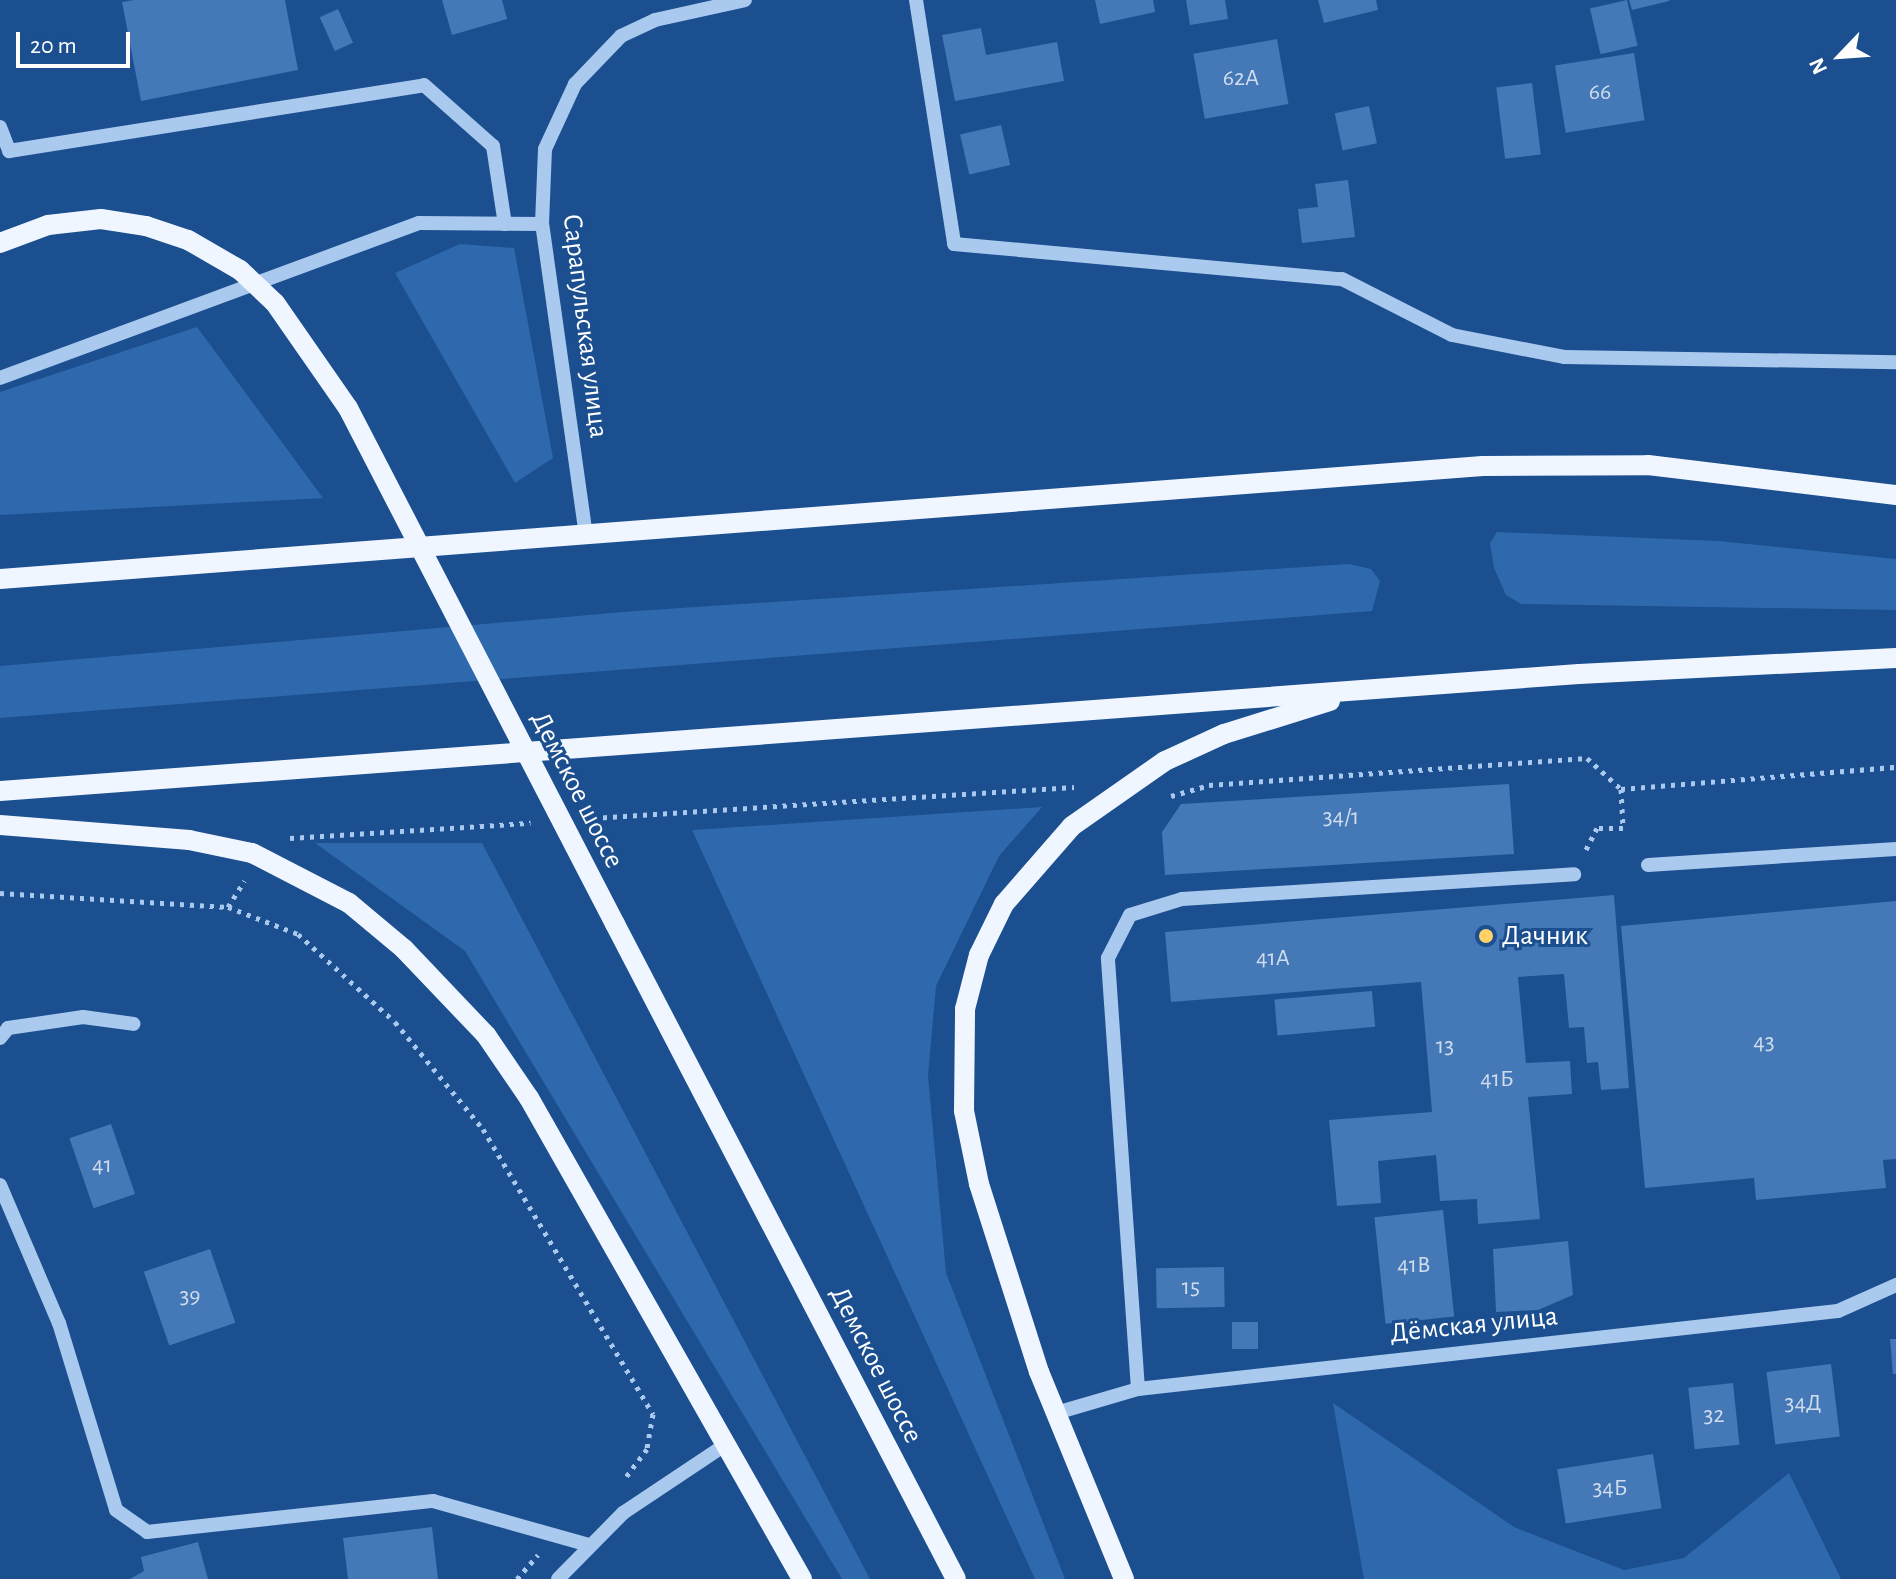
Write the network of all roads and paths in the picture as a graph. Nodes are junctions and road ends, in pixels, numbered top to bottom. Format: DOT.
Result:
graph roads {
  1 [pos="745,0"];
  2 [pos="916,0"];
  3 [pos="0,127"];
  4 [pos="505,224"];
  5 [pos="542,224"];
  6 [pos="0,243"];
  7 [pos="1896,362"];
  8 [pos="0,378"];
  9 [pos="1896,495"];
  10 [pos="586,536"];
  11 [pos="0,579"];
  12 [pos="1896,658"];
  13 [pos="1370,690"];
  14 [pos="1896,767"];
  15 [pos="1621,789"];
  16 [pos="0,791"];
  17 [pos="1165,799"];
  18 [pos="1096,807"];
  19 [pos="585,818"];
  20 [pos="538,823"];
  21 [pos="0,825"];
  22 [pos="1597,828"];
  23 [pos="1896,849"];
  24 [pos="259,856"];
  25 [pos="1648,865"];
  26 [pos="1574,874"];
  27 [pos="0,893"];
  28 [pos="228,907"];
  29 [pos="134,1024"];
  30 [pos="0,1038"];
  31 [pos="0,1185"];
  32 [pos="1896,1285"];
  33 [pos="1138,1389"];
  34 [pos="1056,1413"];
  35 [pos="725,1445"];
  36 [pos="623,1482"];
  37 [pos="555,1538"];
  38 [pos="589,1545"];
  39 [pos="517,1579"];
  40 [pos="558,1579"];
  41 [pos="802,1579"];
  42 [pos="956,1579"];
  43 [pos="1124,1579"];
  1 -- 5 [label="street, Сарапульская улица"];
  2 -- 7 [label="street"];
  3 -- 4 [label="street"];
  4 -- 5 [label="street"];
  4 -- 8 [label="street"];
  5 -- 10 [label="street, Сарапульская улица"];
  6 -- 42 [label="main road, Демское шоссе, bridge"];
  9 -- 10 [label="main road"];
  10 -- 11 [label="main road"];
  12 -- 13 [label="main road"];
  13 -- 16 [label="main road"];
  13 -- 18 [label="main road"];
  14 -- 15 [label="path"];
  15 -- 17 [label="path"];
  15 -- 22 [label="path"];
  18 -- 19 [label="path"];
  18 -- 34 [label="main road"];
  20 -- 24 [label="path"];
  21 -- 24 [label="main road"];
  23 -- 25 [label="street"];
  24 -- 28 [label="path"];
  24 -- 35 [label="main road"];
  26 -- 33 [label="street"];
  27 -- 28 [label="path"];
  28 -- 36 [label="path"];
  29 -- 30 [label="street"];
  31 -- 37 [label="street"];
  32 -- 33 [label="street, Дёмская улица"];
  33 -- 34 [label="street, Дёмская улица"];
  34 -- 43 [label="main road"];
  35 -- 38 [label="street"];
  35 -- 41 [label="main road"];
  37 -- 38 [label="street"];
  37 -- 39 [label="path"];
  38 -- 40 [label="street"];
}
